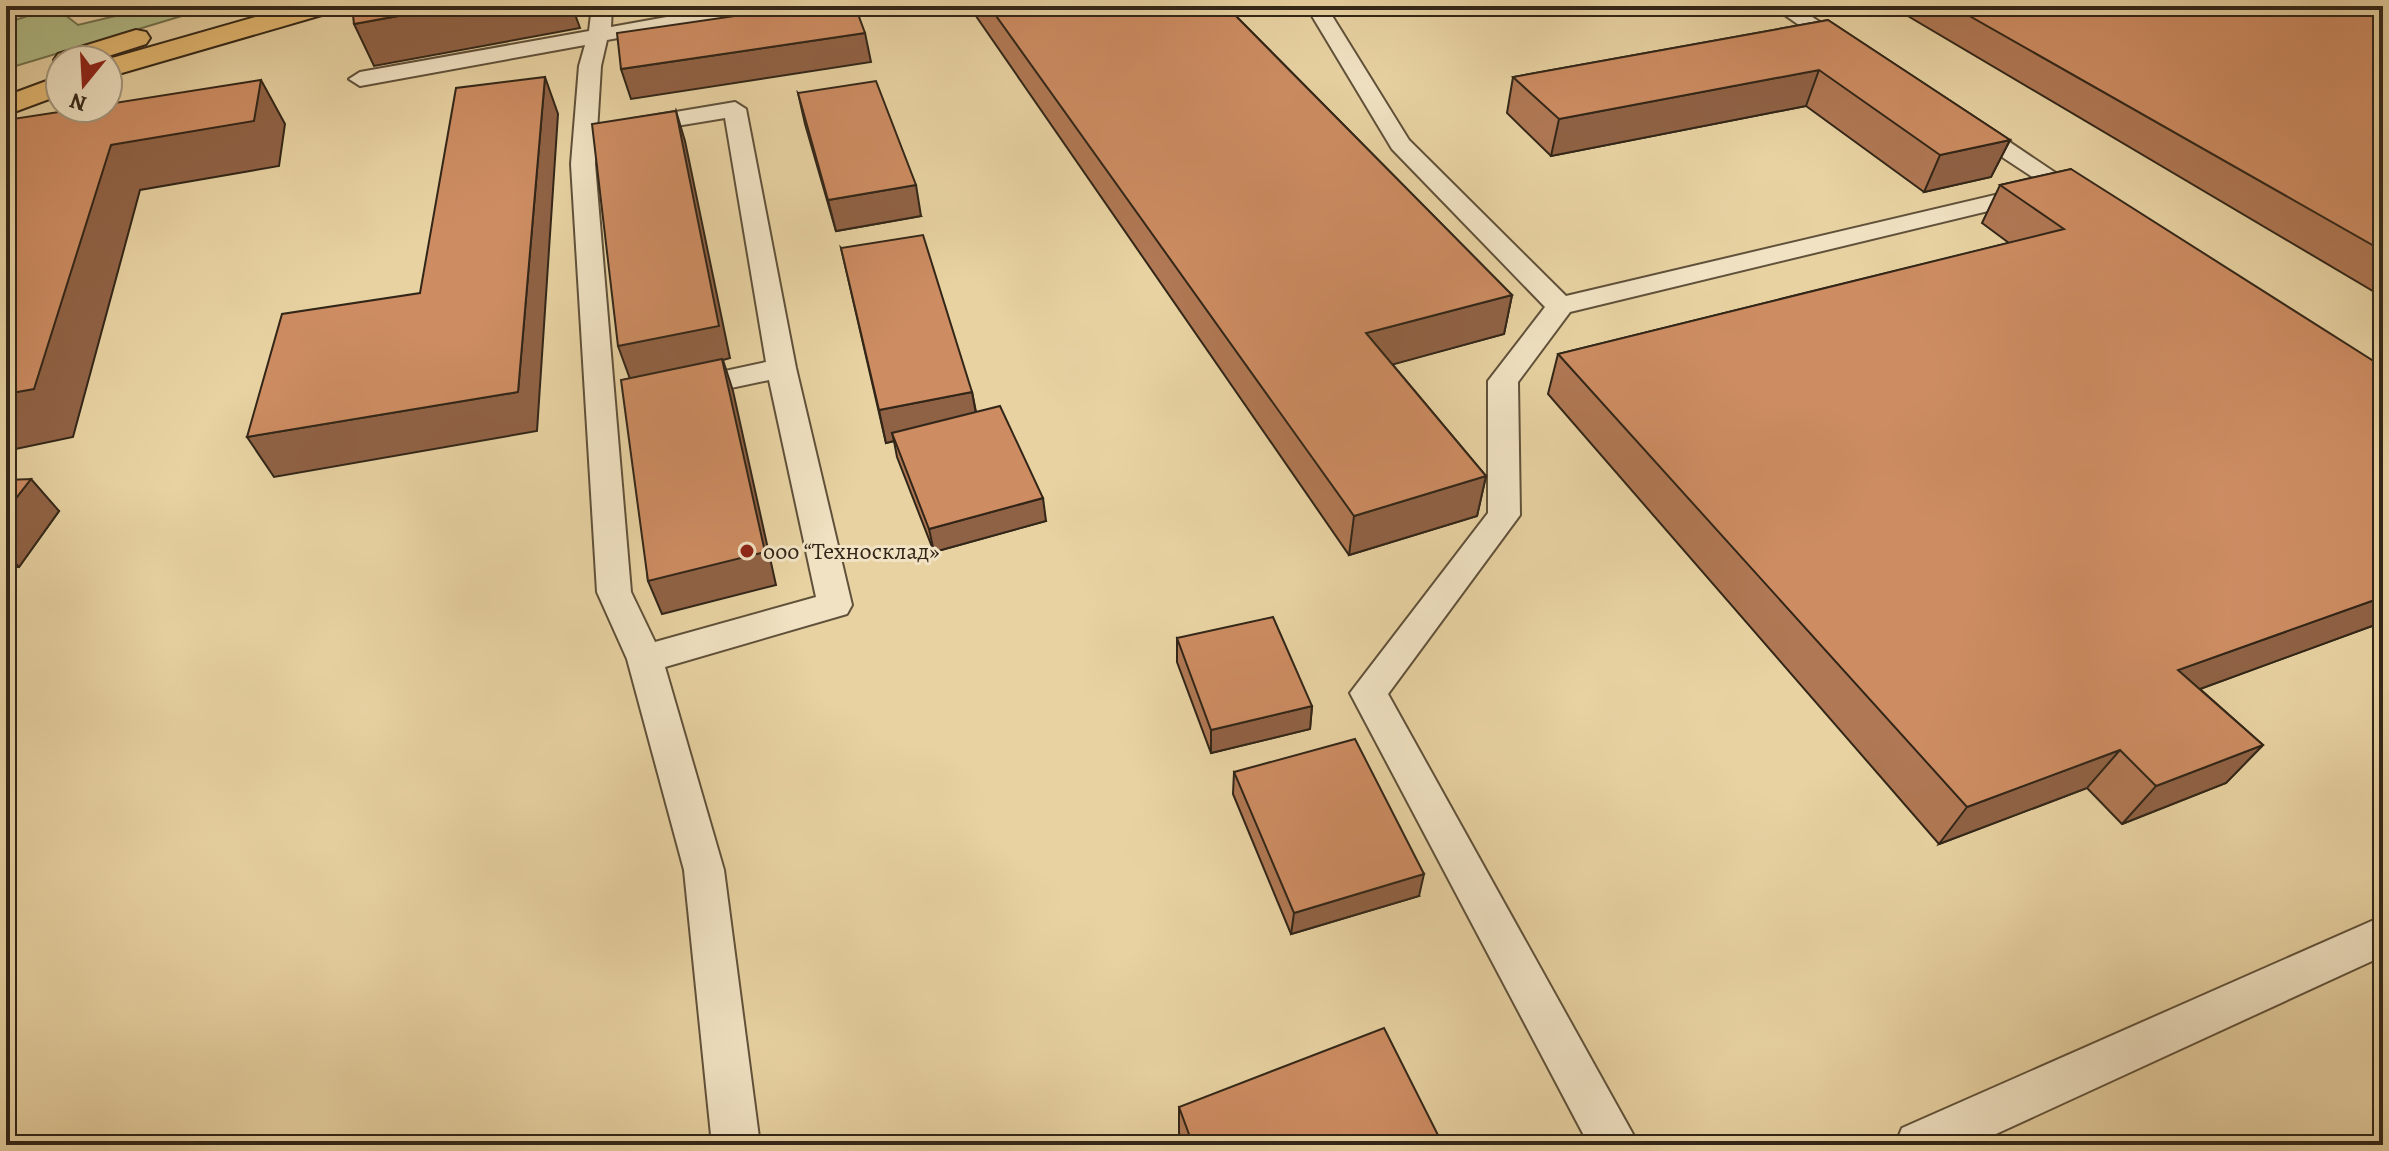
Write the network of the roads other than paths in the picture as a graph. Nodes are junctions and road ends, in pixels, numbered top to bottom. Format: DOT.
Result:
graph roads {
  1 [pos="246,6"];
  2 [pos="323,6"];
  3 [pos="762,6"];
  4 [pos="1316,6"];
  5 [pos="1782,6"];
  6 [pos="600,21"];
  7 [pos="121,44"];
  8 [pos="1862,57"];
  9 [pos="124,63"];
  10 [pos="44,69"];
  11 [pos="360,79"];
  12 [pos="6,82"];
  13 [pos="44,91"];
  14 [pos="6,106"];
  15 [pos="1943,109"];
  16 [pos="582,135"];
  17 [pos="2063,186"];
  18 [pos="2090,202"];
  19 [pos="1560,306"];
  20 [pos="781,368"];
  21 [pos="661,394"];
  22 [pos="645,659"];
  23 [pos="2383,935"];
  24 [pos="736,1145"];
  25 [pos="1615,1145"];
  26 [pos="1919,1145"];
  1 -- 7 [label="main road"];
  2 -- 9 [label="main road"];
  3 -- 6 [label="lane"];
  4 -- 19 [label="lane"];
  5 -- 8 [label="lane"];
  6 -- 11 [label="lane"];
  6 -- 16 [label="lane"];
  10 -- 12 [label="main road"];
  13 -- 14 [label="main road"];
  15 -- 17 [label="lane"];
  16 -- 20 [label="lane"];
  16 -- 22 [label="lane"];
  17 -- 18 [label="lane"];
  17 -- 19 [label="lane"];
  19 -- 25 [label="lane"];
  20 -- 21 [label="lane"];
  20 -- 22 [label="lane"];
  22 -- 24 [label="lane"];
  23 -- 26 [label="lane"];
}
